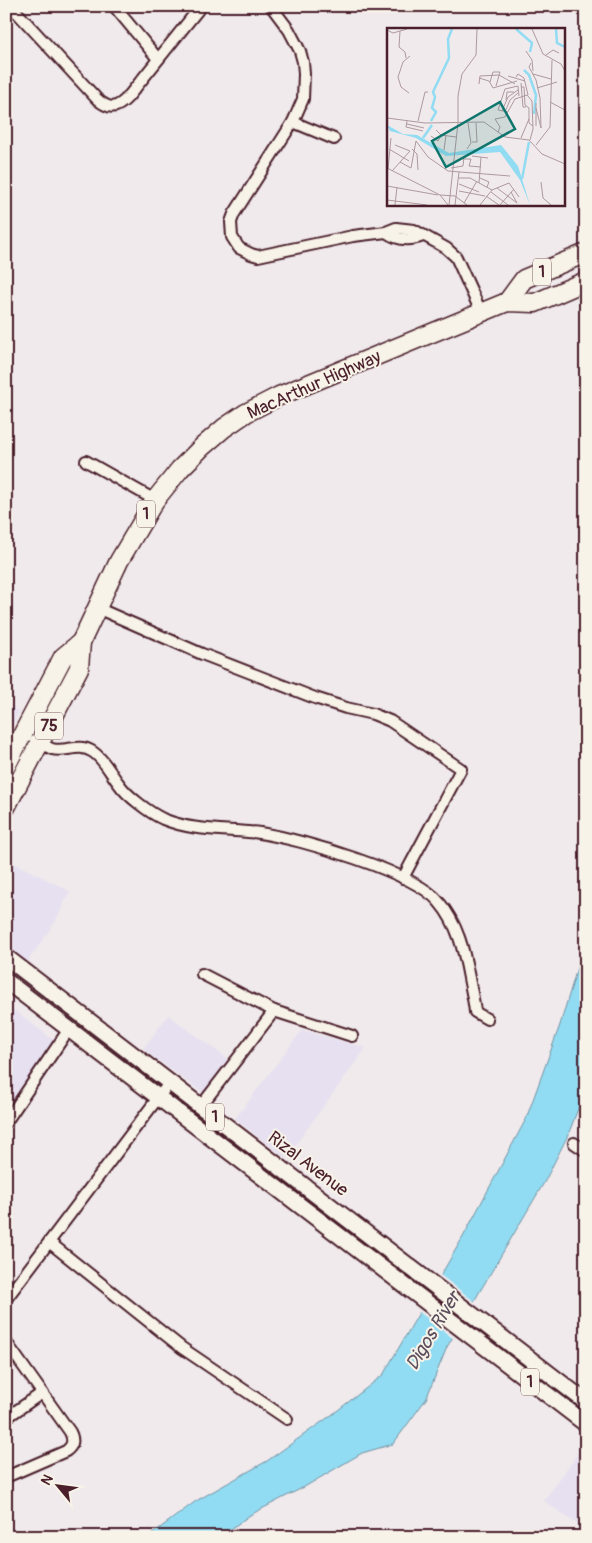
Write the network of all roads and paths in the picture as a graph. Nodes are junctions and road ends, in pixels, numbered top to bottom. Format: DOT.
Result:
graph roads {
  1 [pos="10,6"];
  2 [pos="114,6"];
  3 [pos="271,6"];
  4 [pos="197,8"];
  5 [pos="158,59"];
  6 [pos="293,122"];
  7 [pos="334,139"];
  8 [pos="586,253"];
  9 [pos="586,281"];
  10 [pos="506,302"];
  11 [pos="481,312"];
  12 [pos="86,460"];
  13 [pos="155,500"];
  14 [pos="97,608"];
  15 [pos="81,642"];
  16 [pos="24,734"];
  17 [pos="41,743"];
  18 [pos="6,766"];
  19 [pos="6,807"];
  20 [pos="403,878"];
  21 [pos="6,957"];
  22 [pos="202,974"];
  23 [pos="6,981"];
  24 [pos="274,1011"];
  25 [pos="487,1019"];
  26 [pos="69,1029"];
  27 [pos="352,1036"];
  28 [pos="170,1082"];
  29 [pos="158,1097"];
  30 [pos="201,1106"];
  31 [pos="6,1122"];
  32 [pos="574,1143"];
  33 [pos="586,1151"];
  34 [pos="49,1242"];
  35 [pos="451,1298"];
  36 [pos="6,1299"];
  37 [pos="439,1313"];
  38 [pos="6,1342"];
  39 [pos="10,1355"];
  40 [pos="42,1393"];
  41 [pos="586,1402"];
  42 [pos="6,1418"];
  43 [pos="287,1418"];
  44 [pos="586,1424"];
  45 [pos="6,1477"];
  1 -- 5 [label="street"];
  2 -- 5 [label="street"];
  3 -- 6 [label="street"];
  4 -- 5 [label="street"];
  6 -- 7 [label="street"];
  6 -- 11 [label="street"];
  8 -- 10 [label="highway, 1"];
  9 -- 10 [label="highway, MacArthur Highway / 1"];
  10 -- 11 [label="highway, MacArthur Highway / 1"];
  11 -- 13 [label="highway, MacArthur Highway / 1"];
  12 -- 13 [label="street"];
  13 -- 14 [label="highway, MacArthur Highway / 1"];
  14 -- 15 [label="highway, MacArthur Highway / 1"];
  14 -- 20 [label="street"];
  15 -- 16 [label="highway, MacArthur Highway / 1"];
  15 -- 17 [label="highway, MacArthur Highway / 75"];
  16 -- 17 [label="street"];
  16 -- 18 [label="highway, MacArthur Highway / 1"];
  17 -- 19 [label="highway, MacArthur Highway / 75"];
  17 -- 20 [label="street"];
  20 -- 25 [label="street"];
  21 -- 28 [label="main road, Rizal Avenue / 1"];
  22 -- 24 [label="street"];
  23 -- 26 [label="main road, 1"];
  24 -- 27 [label="street"];
  24 -- 30 [label="street"];
  26 -- 29 [label="main road, 1"];
  26 -- 31 [label="street"];
  28 -- 29 [label="street"];
  28 -- 30 [label="main road, Rizal Avenue / 1"];
  29 -- 34 [label="street"];
  29 -- 37 [label="main road, 1"];
  30 -- 35 [label="main road, Rizal Avenue / 1"];
  32 -- 33 [label="street"];
  34 -- 36 [label="street"];
  34 -- 43 [label="street"];
  35 -- 37 [label="main road"];
  35 -- 41 [label="main road, Rizal Avenue / 1"];
  37 -- 44 [label="main road, 1"];
  38 -- 39 [label="street"];
  39 -- 40 [label="street"];
  40 -- 42 [label="street"];
  40 -- 45 [label="street"];
}
